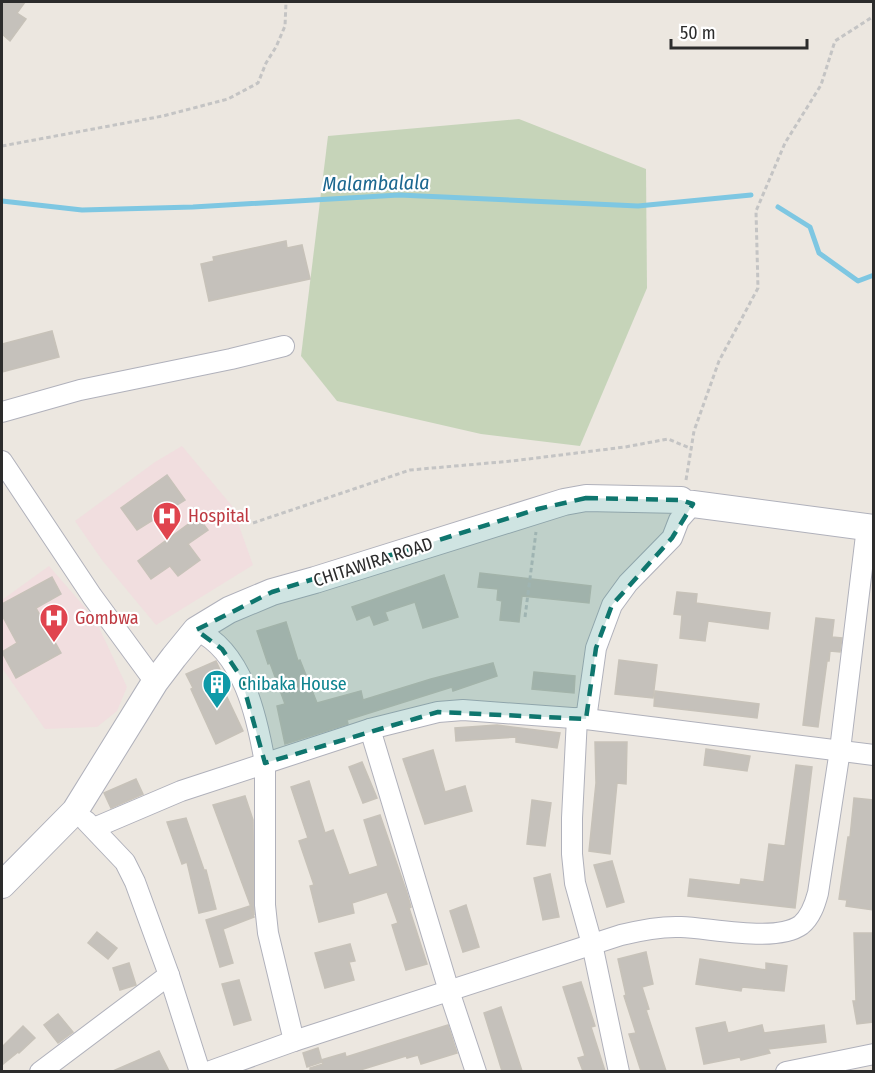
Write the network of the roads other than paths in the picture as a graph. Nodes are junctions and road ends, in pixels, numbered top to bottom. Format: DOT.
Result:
graph roads {
  1 [pos="284,346"];
  2 [pos="2,412"];
  3 [pos="2,461"];
  4 [pos="687,502"];
  5 [pos="870,528"];
  6 [pos="196,630"];
  7 [pos="155,682"];
  8 [pos="581,718"];
  9 [pos="370,729"];
  10 [pos="840,750"];
  11 [pos="873,755"];
  12 [pos="265,763"];
  13 [pos="75,811"];
  14 [pos="94,828"];
  15 [pos="2,885"];
  16 [pos="592,944"];
  17 [pos="169,975"];
  18 [pos="448,991"];
  19 [pos="294,1041"];
  20 [pos="873,1054"];
  21 [pos="40,1071"];
  22 [pos="200,1071"];
  23 [pos="208,1071"];
  24 [pos="476,1071"];
  25 [pos="619,1071"];
  26 [pos="786,1071"];
  1 -- 2 [label="street"];
  3 -- 7 [label="street"];
  4 -- 5 [label="street, CHITAWIRA ROAD"];
  4 -- 6 [label="street, CHITAWIRA ROAD"];
  4 -- 8 [label="street"];
  5 -- 10 [label="street"];
  6 -- 7 [label="street, CHITAWIRA ROAD"];
  6 -- 12 [label="street"];
  7 -- 13 [label="street, CHITAWIRA ROAD"];
  8 -- 9 [label="street"];
  8 -- 10 [label="street"];
  8 -- 16 [label="street"];
  9 -- 12 [label="street"];
  9 -- 18 [label="street"];
  10 -- 11 [label="street"];
  10 -- 16 [label="street"];
  12 -- 14 [label="street"];
  12 -- 19 [label="street"];
  13 -- 14 [label="street"];
  13 -- 15 [label="street, CHITAWIRA ROAD"];
  14 -- 17 [label="street"];
  16 -- 18 [label="street"];
  16 -- 25 [label="street"];
  17 -- 21 [label="street"];
  17 -- 22 [label="street"];
  18 -- 19 [label="street"];
  18 -- 24 [label="street"];
  19 -- 23 [label="street"];
  20 -- 26 [label="street"];
}
